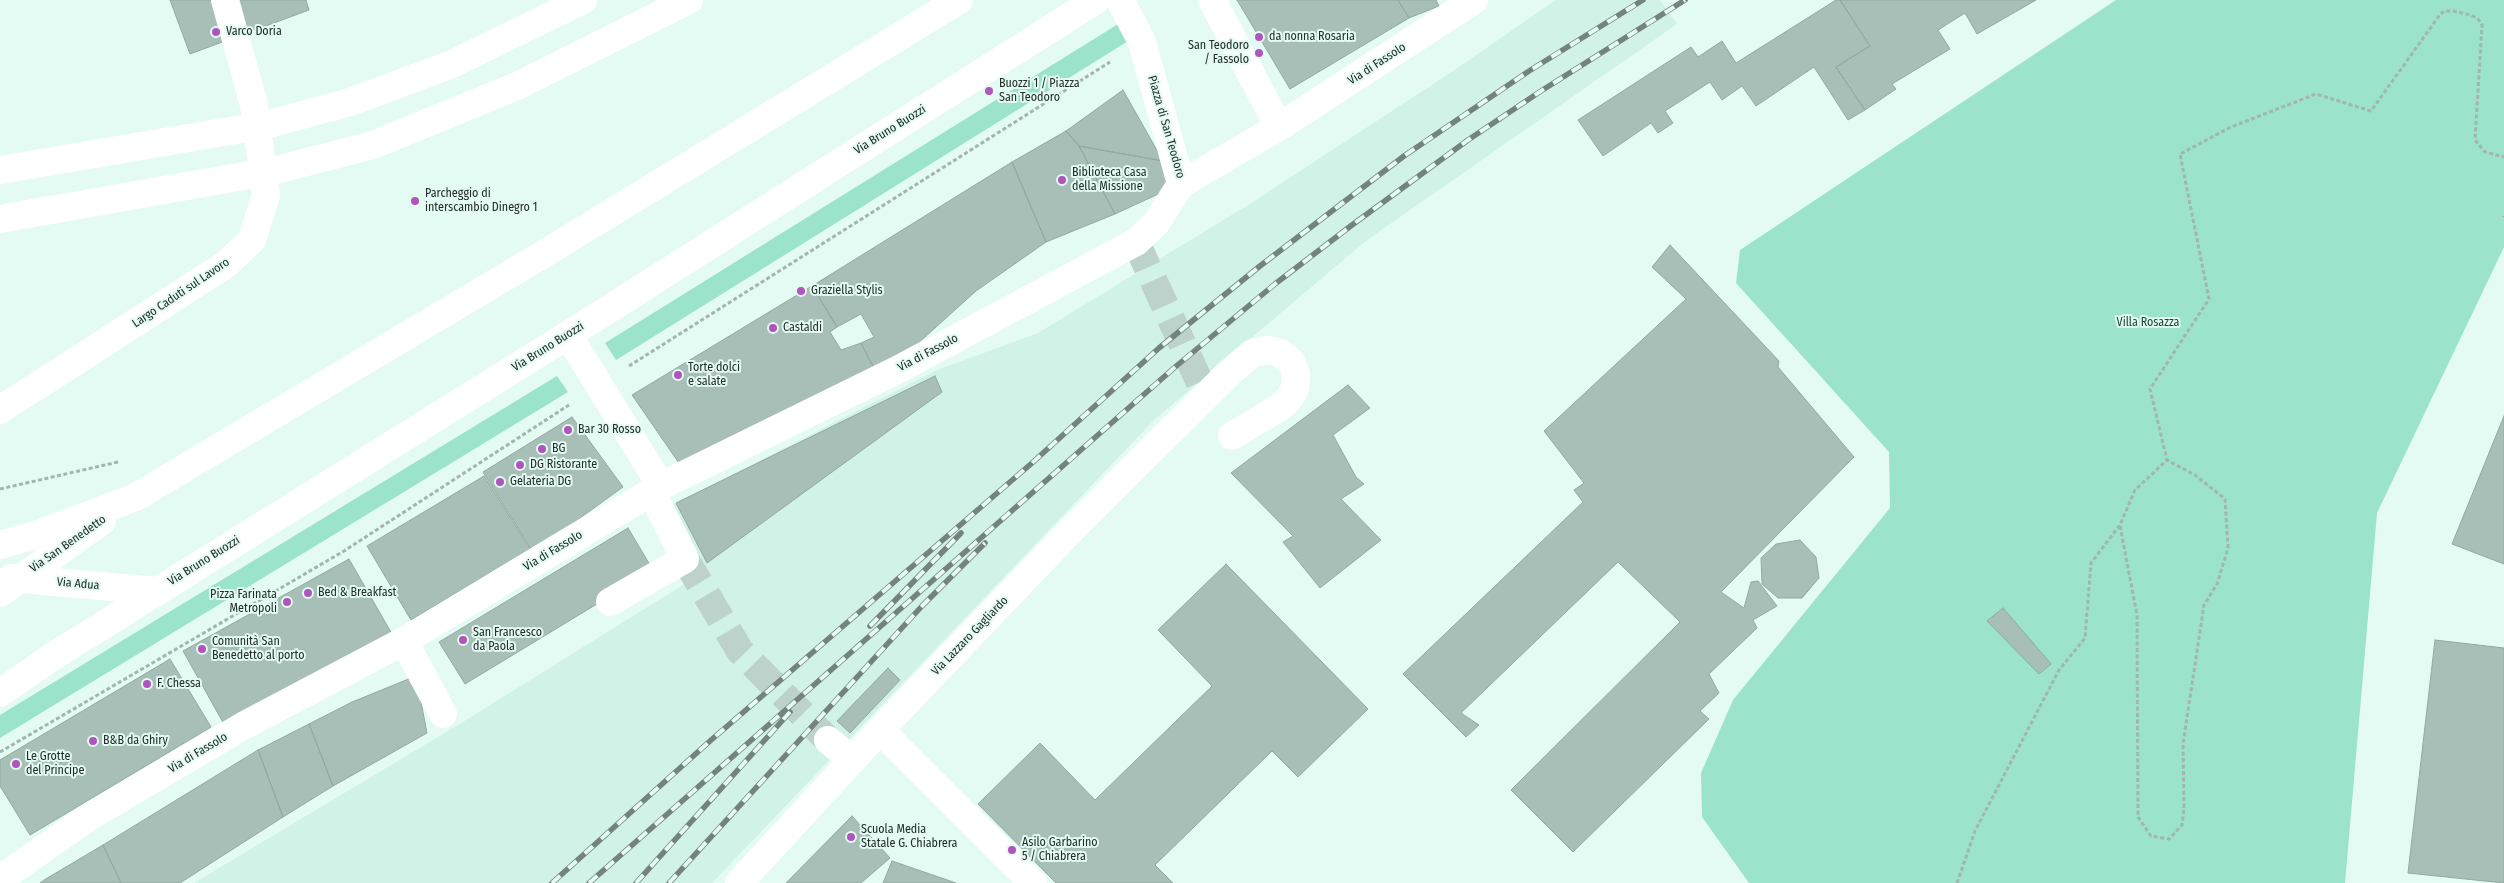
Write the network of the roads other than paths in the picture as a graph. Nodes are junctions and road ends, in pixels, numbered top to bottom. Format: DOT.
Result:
graph roads {
  1 [pos="226,0"];
  2 [pos="583,0"];
  3 [pos="689,0"];
  4 [pos="959,0"];
  5 [pos="1096,0"];
  6 [pos="1120,0"];
  7 [pos="1212,0"];
  8 [pos="1474,0"];
  9 [pos="1279,127"];
  10 [pos="0,170"];
  11 [pos="1182,184"];
  12 [pos="0,219"];
  13 [pos="568,335"];
  14 [pos="0,410"];
  15 [pos="1232,436"];
  16 [pos="656,490"];
  17 [pos="136,497"];
  18 [pos="0,545"];
  19 [pos="4,585"];
  20 [pos="157,591"];
  21 [pos="610,602"];
  22 [pos="404,641"];
  23 [pos="0,693"];
  24 [pos="442,714"];
  25 [pos="880,730"];
  26 [pos="828,740"];
  27 [pos="852,760"];
  28 [pos="1,875"];
  29 [pos="739,883"];
  30 [pos="1033,883"];
  1 -- 14 [label="main road, Largo Caduti sul Lavoro"];
  2 -- 10 [label="main road"];
  3 -- 12 [label="main road"];
  4 -- 17 [label="main road"];
  5 -- 13 [label="main road, Via Bruno Buozzi"];
  6 -- 11 [label="main road, Piazza di San Teodoro"];
  7 -- 9 [label="main road"];
  8 -- 9 [label="main road, Via di Fassolo"];
  9 -- 11 [label="main road, Piazza di San Teodoro"];
  11 -- 16 [label="main road, Via di Fassolo"];
  13 -- 16 [label="main road"];
  13 -- 20 [label="main road, Via Bruno Buozzi"];
  15 -- 25 [label="main road, Via Lazzaro Gagliardo"];
  16 -- 21 [label="main road"];
  16 -- 22 [label="main road, Via di Fassolo"];
  17 -- 18 [label="main road"];
  17 -- 19 [label="main road, Via San Benedetto"];
  19 -- 20 [label="main road, Via Adua"];
  20 -- 23 [label="main road, Via Bruno Buozzi"];
  22 -- 24 [label="main road"];
  22 -- 28 [label="main road, Via di Fassolo"];
  25 -- 27 [label="main road, Via Lazzaro Gagliardo"];
  25 -- 30 [label="main road"];
  26 -- 27 [label="main road"];
  27 -- 29 [label="main road, Via Lazzaro Gagliardo"];
}
